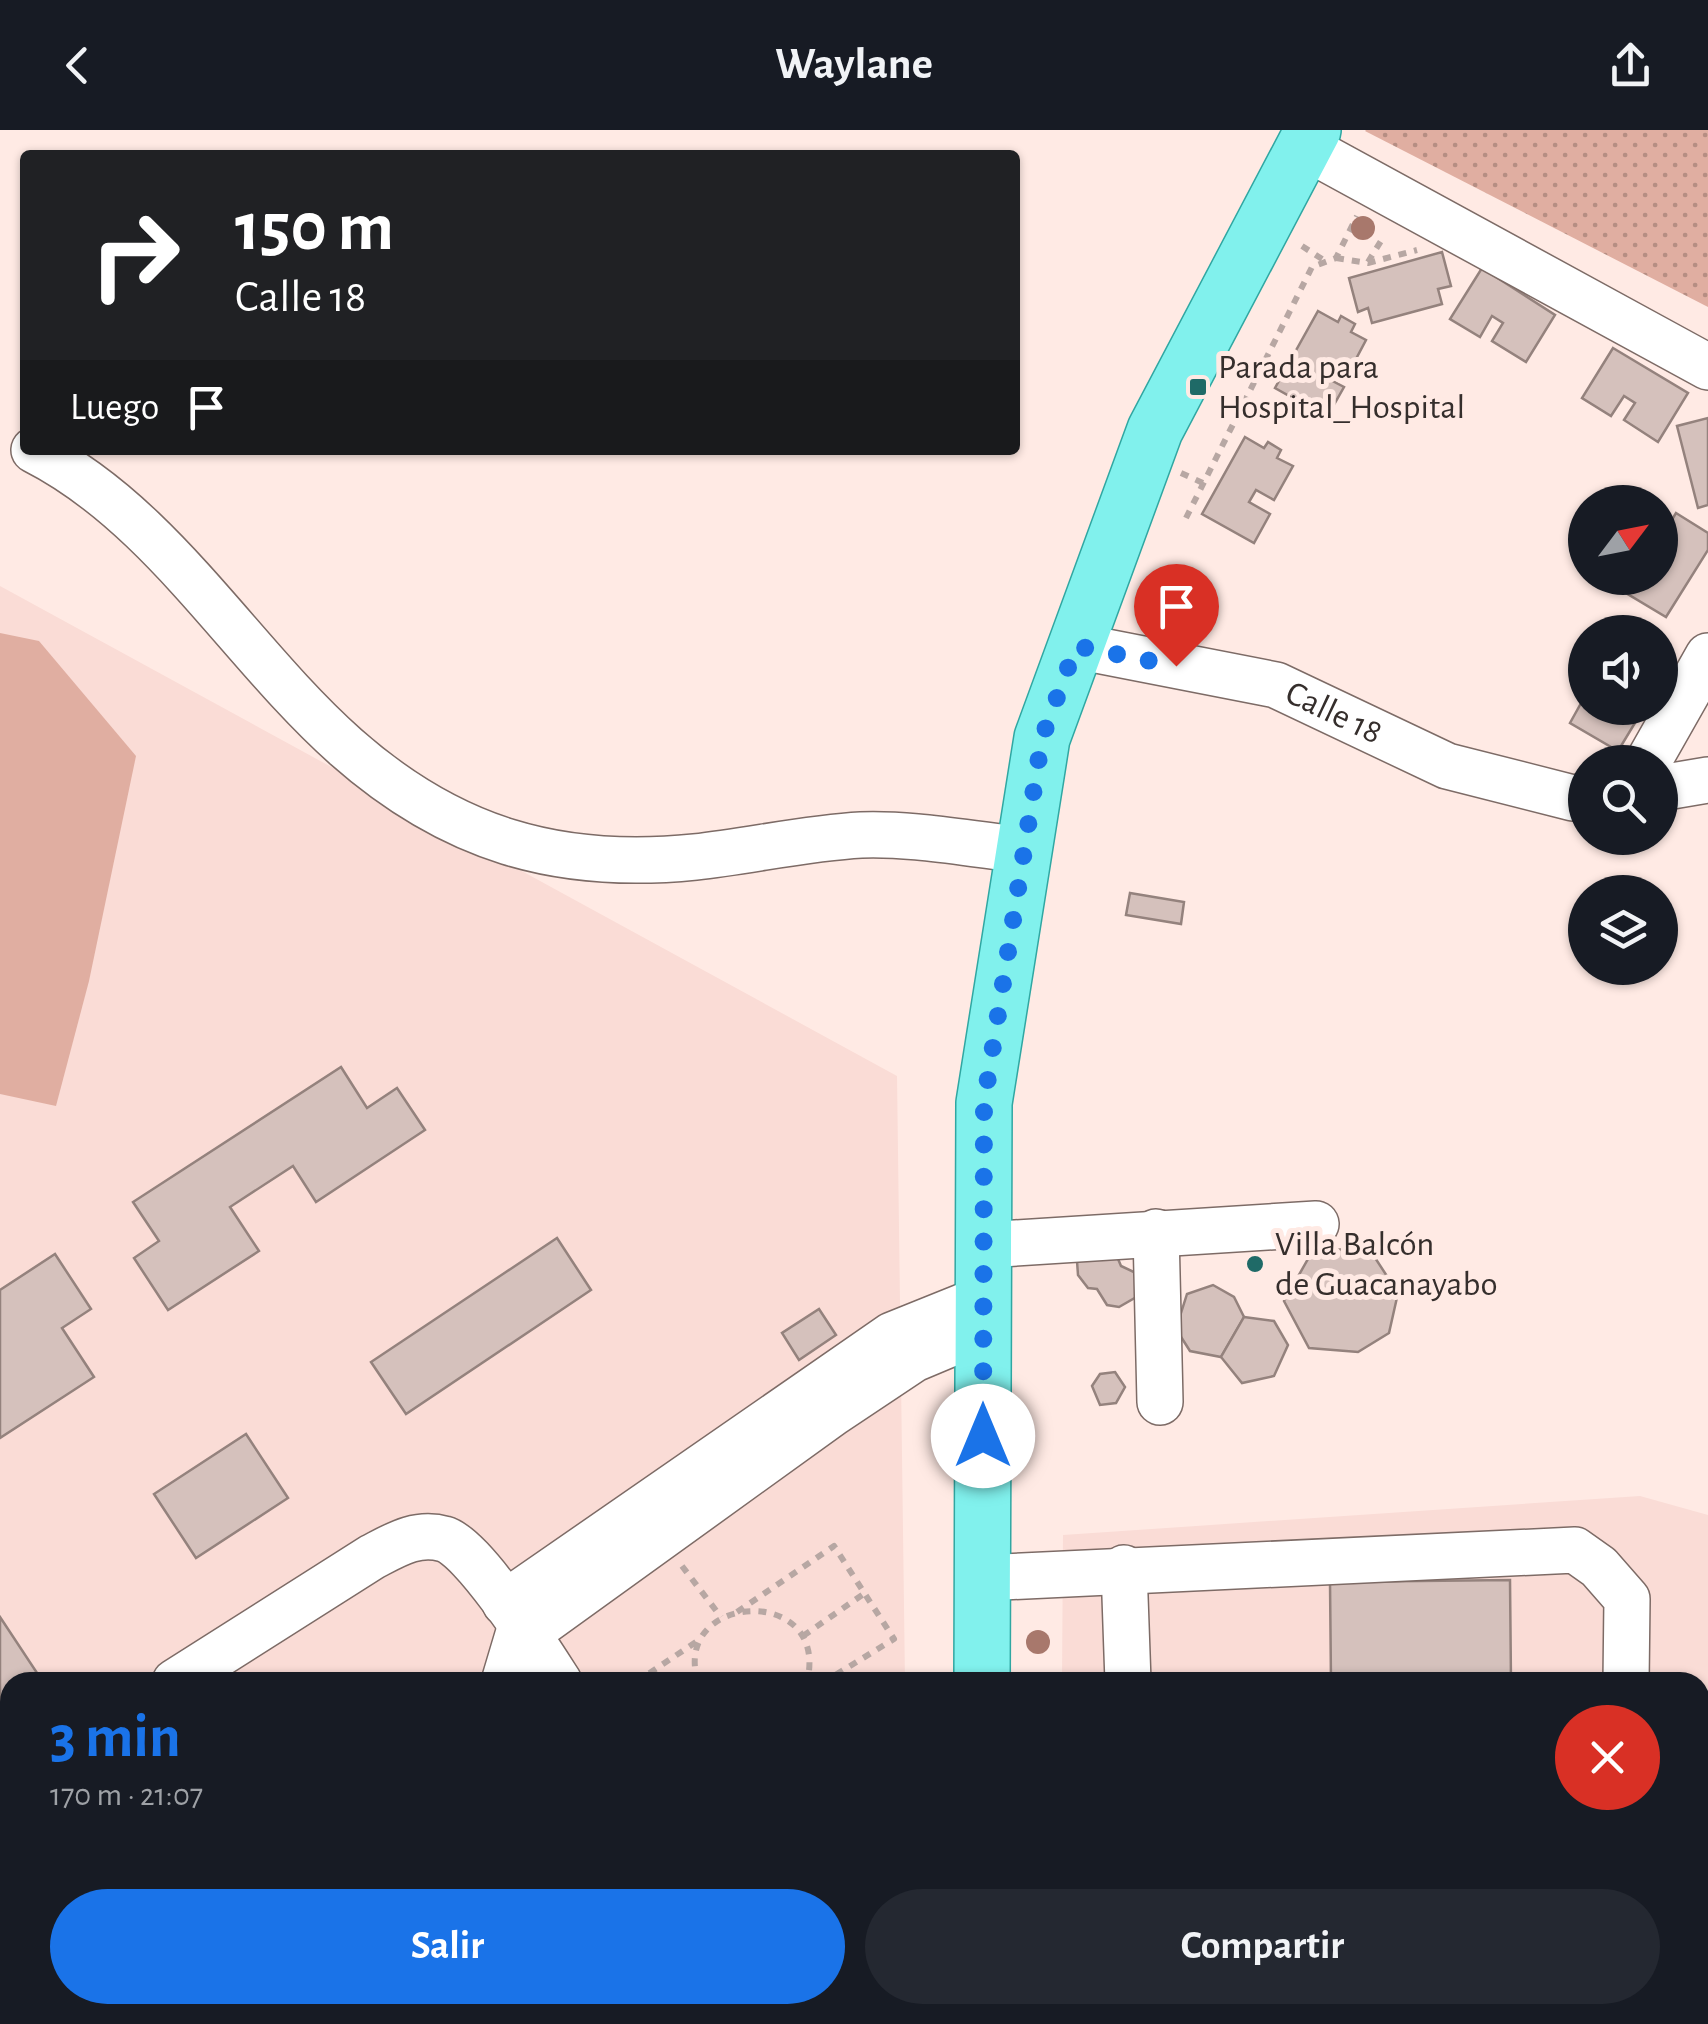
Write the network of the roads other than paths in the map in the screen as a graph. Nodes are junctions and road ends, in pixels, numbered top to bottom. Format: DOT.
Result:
graph roads {
  1 [pos="1308,138"];
  2 [pos="1708,367"];
  3 [pos="44,455"];
  4 [pos="1076,646"];
  5 [pos="1708,656"];
  6 [pos="1658,745"];
  7 [pos="1708,780"];
  8 [pos="1678,785"];
  9 [pos="1568,797"];
  10 [pos="1027,850"];
  11 [pos="1316,1224"];
  12 [pos="1156,1232"];
  13 [pos="983,1291"];
  14 [pos="1160,1402"];
  15 [pos="1124,1568"];
  16 [pos="982,1578"];
  17 [pos="518,1621"];
  18 [pos="191,1672"];
  19 [pos="506,1672"];
  20 [pos="552,1672"];
  21 [pos="982,1672"];
  22 [pos="1128,1672"];
  23 [pos="1626,1672"];
  1 -- 2 [label="street"];
  1 -- 4 [label="main road"];
  3 -- 10 [label="street"];
  4 -- 9 [label="street, Calle 18"];
  4 -- 10 [label="main road"];
  5 -- 6 [label="street"];
  7 -- 8 [label="street"];
  10 -- 13 [label="main road"];
  11 -- 12 [label="street"];
  12 -- 13 [label="street"];
  12 -- 14 [label="street"];
  13 -- 16 [label="main road"];
  13 -- 17 [label="street"];
  13 -- 17 [label="street"];
  15 -- 16 [label="street"];
  15 -- 22 [label="street"];
  15 -- 23 [label="street"];
  16 -- 21 [label="main road"];
  17 -- 18 [label="street"];
  17 -- 19 [label="street"];
  17 -- 20 [label="street"];
}
